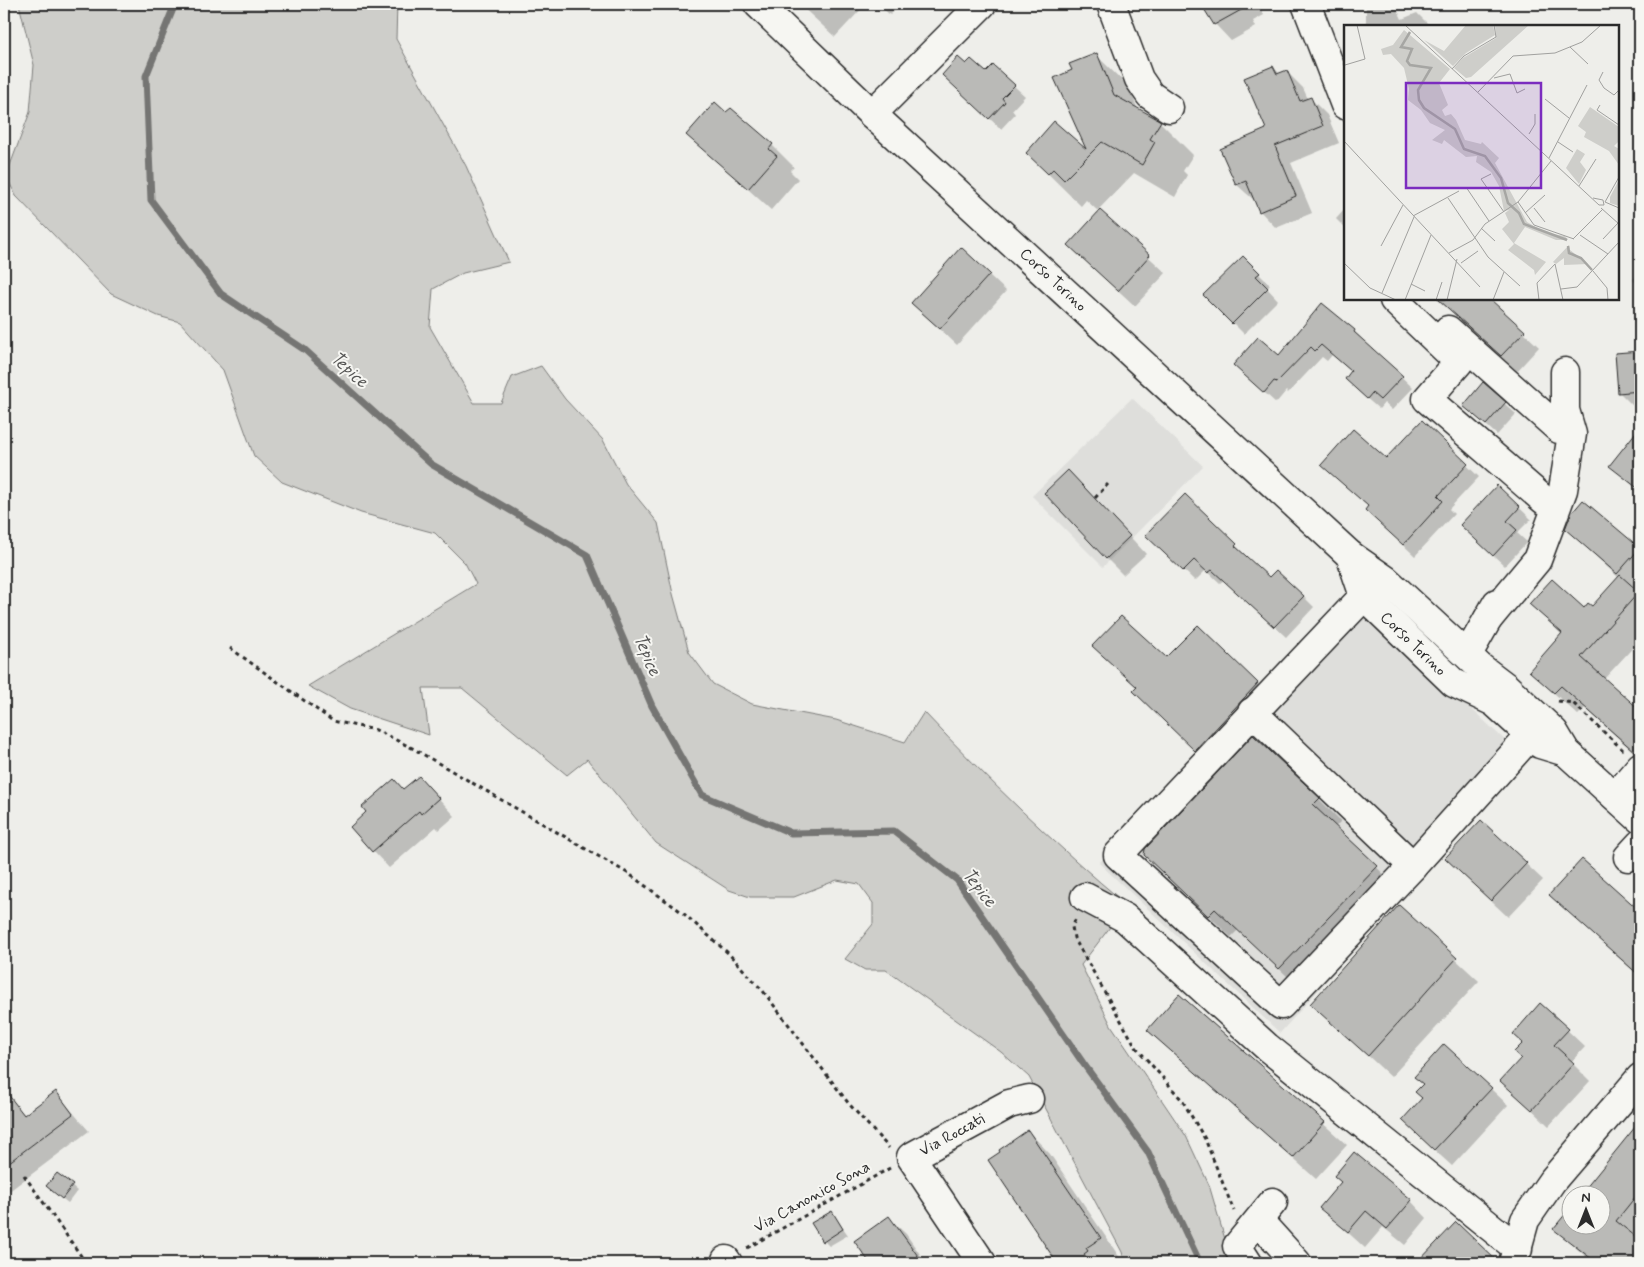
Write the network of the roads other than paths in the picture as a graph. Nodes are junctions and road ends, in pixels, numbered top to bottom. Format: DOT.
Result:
graph roads {
  1 [pos="758,4"];
  2 [pos="982,4"];
  3 [pos="1111,4"];
  4 [pos="1306,4"];
  5 [pos="1344,101"];
  6 [pos="1169,108"];
  7 [pos="872,114"];
  8 [pos="1405,300"];
  9 [pos="1405,300"];
  10 [pos="1565,372"];
  11 [pos="1562,420"];
  12 [pos="1544,500"];
  13 [pos="1370,589"];
  14 [pos="1488,619"];
  15 [pos="1472,670"];
  16 [pos="1252,712"];
  17 [pos="1530,736"];
  18 [pos="1566,752"];
  19 [pos="1640,767"];
  20 [pos="1615,796"];
  21 [pos="1640,819"];
  22 [pos="1413,866"];
  23 [pos="1085,897"];
  24 [pos="1640,1078"];
  25 [pos="1029,1099"];
  26 [pos="1256,1231"];
  27 [pos="1516,1256"];
  28 [pos="982,1263"];
  29 [pos="1297,1263"];
  1 -- 7 [label="street, Corso Torino"];
  2 -- 7 [label="street"];
  3 -- 6 [label="street"];
  4 -- 5 [label="street"];
  7 -- 13 [label="street, Corso Torino"];
  8 -- 11 [label="street"];
  9 -- 12 [label="street"];
  10 -- 11 [label="street"];
  11 -- 12 [label="street"];
  11 -- 14 [label="street"];
  12 -- 14 [label="street"];
  13 -- 15 [label="street, Corso Torino"];
  13 -- 16 [label="street"];
  14 -- 15 [label="street"];
  15 -- 17 [label="street, Corso Torino"];
  15 -- 18 [label="street, Corso Torino"];
  16 -- 22 [label="street"];
  16 -- 22 [label="street"];
  17 -- 18 [label="street, Corso Torino"];
  17 -- 22 [label="street"];
  18 -- 20 [label="street, Corso Torino"];
  19 -- 20 [label="street"];
  20 -- 21 [label="street, Corso Torino"];
  23 -- 27 [label="street"];
  24 -- 27 [label="street"];
  25 -- 28 [label="street, Via Roccati"];
  26 -- 29 [label="street"];
}
